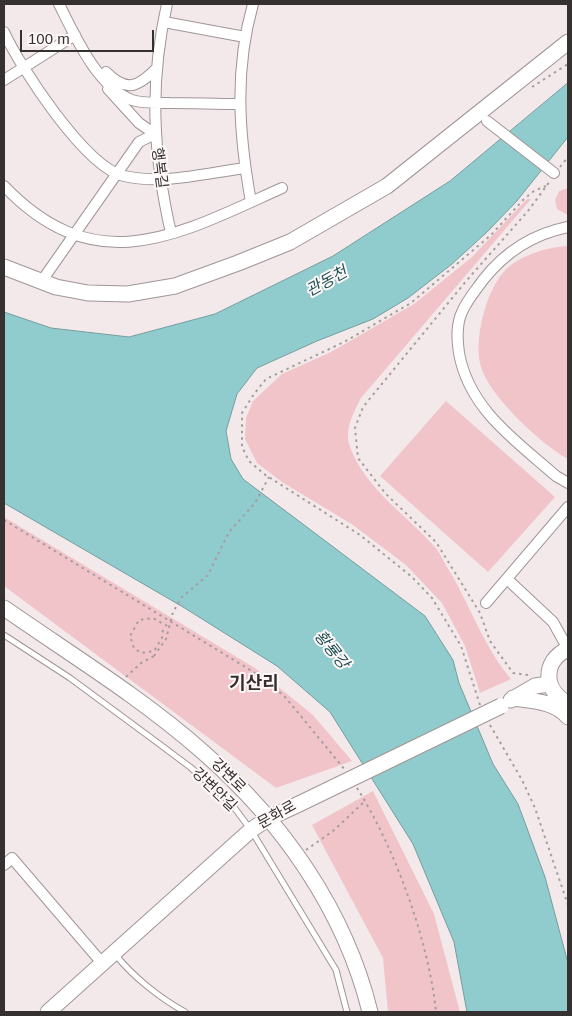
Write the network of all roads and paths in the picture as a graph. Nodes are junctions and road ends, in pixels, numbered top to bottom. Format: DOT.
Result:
graph roads {
  1 [pos="59,4"];
  2 [pos="167,4"];
  3 [pos="254,4"];
  4 [pos="164,22"];
  5 [pos="4,32"];
  6 [pos="75,35"];
  7 [pos="245,37"];
  8 [pos="568,42"];
  9 [pos="86,53"];
  10 [pos="568,64"];
  11 [pos="23,68"];
  12 [pos="157,68"];
  13 [pos="4,80"];
  14 [pos="516,84"];
  15 [pos="154,102"];
  16 [pos="239,104"];
  17 [pos="486,121"];
  18 [pos="155,134"];
  19 [pos="568,157"];
  20 [pos="245,168"];
  21 [pos="117,174"];
  22 [pos="554,175"];
  23 [pos="160,180"];
  24 [pos="4,186"];
  25 [pos="546,186"];
  26 [pos="282,188"];
  27 [pos="250,202"];
  28 [pos="568,227"];
  29 [pos="171,234"];
  30 [pos="74,235"];
  31 [pos="4,267"];
  32 [pos="41,282"];
  33 [pos="269,477"];
  34 [pos="568,483"];
  35 [pos="568,508"];
  36 [pos="4,520"];
  37 [pos="507,579"];
  38 [pos="486,603"];
  39 [pos="4,608"];
  40 [pos="169,626"];
  41 [pos="163,630"];
  42 [pos="4,635"];
  43 [pos="568,649"];
  44 [pos="542,685"];
  45 [pos="118,688"];
  46 [pos="507,702"];
  47 [pos="568,703"];
  48 [pos="484,712"];
  49 [pos="568,717"];
  50 [pos="488,722"];
  51 [pos="347,772"];
  52 [pos="356,786"];
  53 [pos="366,801"];
  54 [pos="269,818"];
  55 [pos="251,830"];
  56 [pos="298,856"];
  57 [pos="4,865"];
  58 [pos="568,905"];
  59 [pos="114,953"];
  60 [pos="102,963"];
  61 [pos="48,1012"];
  62 [pos="186,1012"];
  63 [pos="347,1012"];
  64 [pos="370,1012"];
  65 [pos="436,1012"];
  1 -- 6 [label="street"];
  2 -- 4 [label="street, 행복길"];
  3 -- 7 [label="street"];
  4 -- 7 [label="street"];
  4 -- 12 [label="street, 행복길"];
  5 -- 11 [label="street"];
  6 -- 9 [label="street"];
  6 -- 11 [label="street"];
  7 -- 16 [label="street"];
  8 -- 14 [label="street"];
  9 -- 12 [label="street"];
  9 -- 15 [label="street"];
  9 -- 18 [label="street"];
  10 -- 14 [label="path"];
  11 -- 13 [label="street"];
  11 -- 21 [label="street"];
  12 -- 15 [label="street, 행복길"];
  14 -- 32 [label="street"];
  15 -- 16 [label="street"];
  15 -- 18 [label="street, 행복길"];
  16 -- 20 [label="street"];
  17 -- 22 [label="street"];
  18 -- 21 [label="street"];
  18 -- 23 [label="street, 행복길"];
  19 -- 22 [label="path"];
  20 -- 23 [label="street"];
  20 -- 27 [label="street"];
  21 -- 23 [label="street"];
  21 -- 30 [label="street"];
  22 -- 25 [label="path"];
  23 -- 29 [label="street, 행복길"];
  24 -- 30 [label="street"];
  25 -- 33 [label="path"];
  25 -- 44 [label="path"];
  26 -- 27 [label="street"];
  27 -- 29 [label="street"];
  28 -- 34 [label="street"];
  29 -- 30 [label="street"];
  30 -- 32 [label="street"];
  31 -- 32 [label="street"];
  33 -- 40 [label="path, bridge"];
  33 -- 48 [label="path"];
  35 -- 37 [label="street"];
  36 -- 51 [label="path"];
  37 -- 38 [label="street"];
  37 -- 43 [label="street"];
  39 -- 45 [label="street, 강변로"];
  40 -- 41 [label="path, bridge"];
  40 -- 45 [label="path, bridge"];
  42 -- 55 [label="lane, 강변안길"];
  43 -- 44 [label="street"];
  44 -- 46 [label="street, 문화로"];
  44 -- 47 [label="street"];
  45 -- 54 [label="street, 강변로"];
  46 -- 49 [label="street"];
  46 -- 54 [label="street, 문화로, bridge"];
  50 -- 58 [label="path"];
  52 -- 53 [label="path"];
  53 -- 56 [label="path"];
  53 -- 65 [label="path"];
  54 -- 55 [label="street, 문화로"];
  54 -- 56 [label="street, 강변로"];
  55 -- 59 [label="street, 문화로"];
  55 -- 63 [label="lane, 강변안길"];
  56 -- 64 [label="street, 강변로"];
  57 -- 60 [label="street"];
  59 -- 60 [label="street, 문화로"];
  59 -- 62 [label="lane"];
  60 -- 61 [label="street, 문화로"];
}
